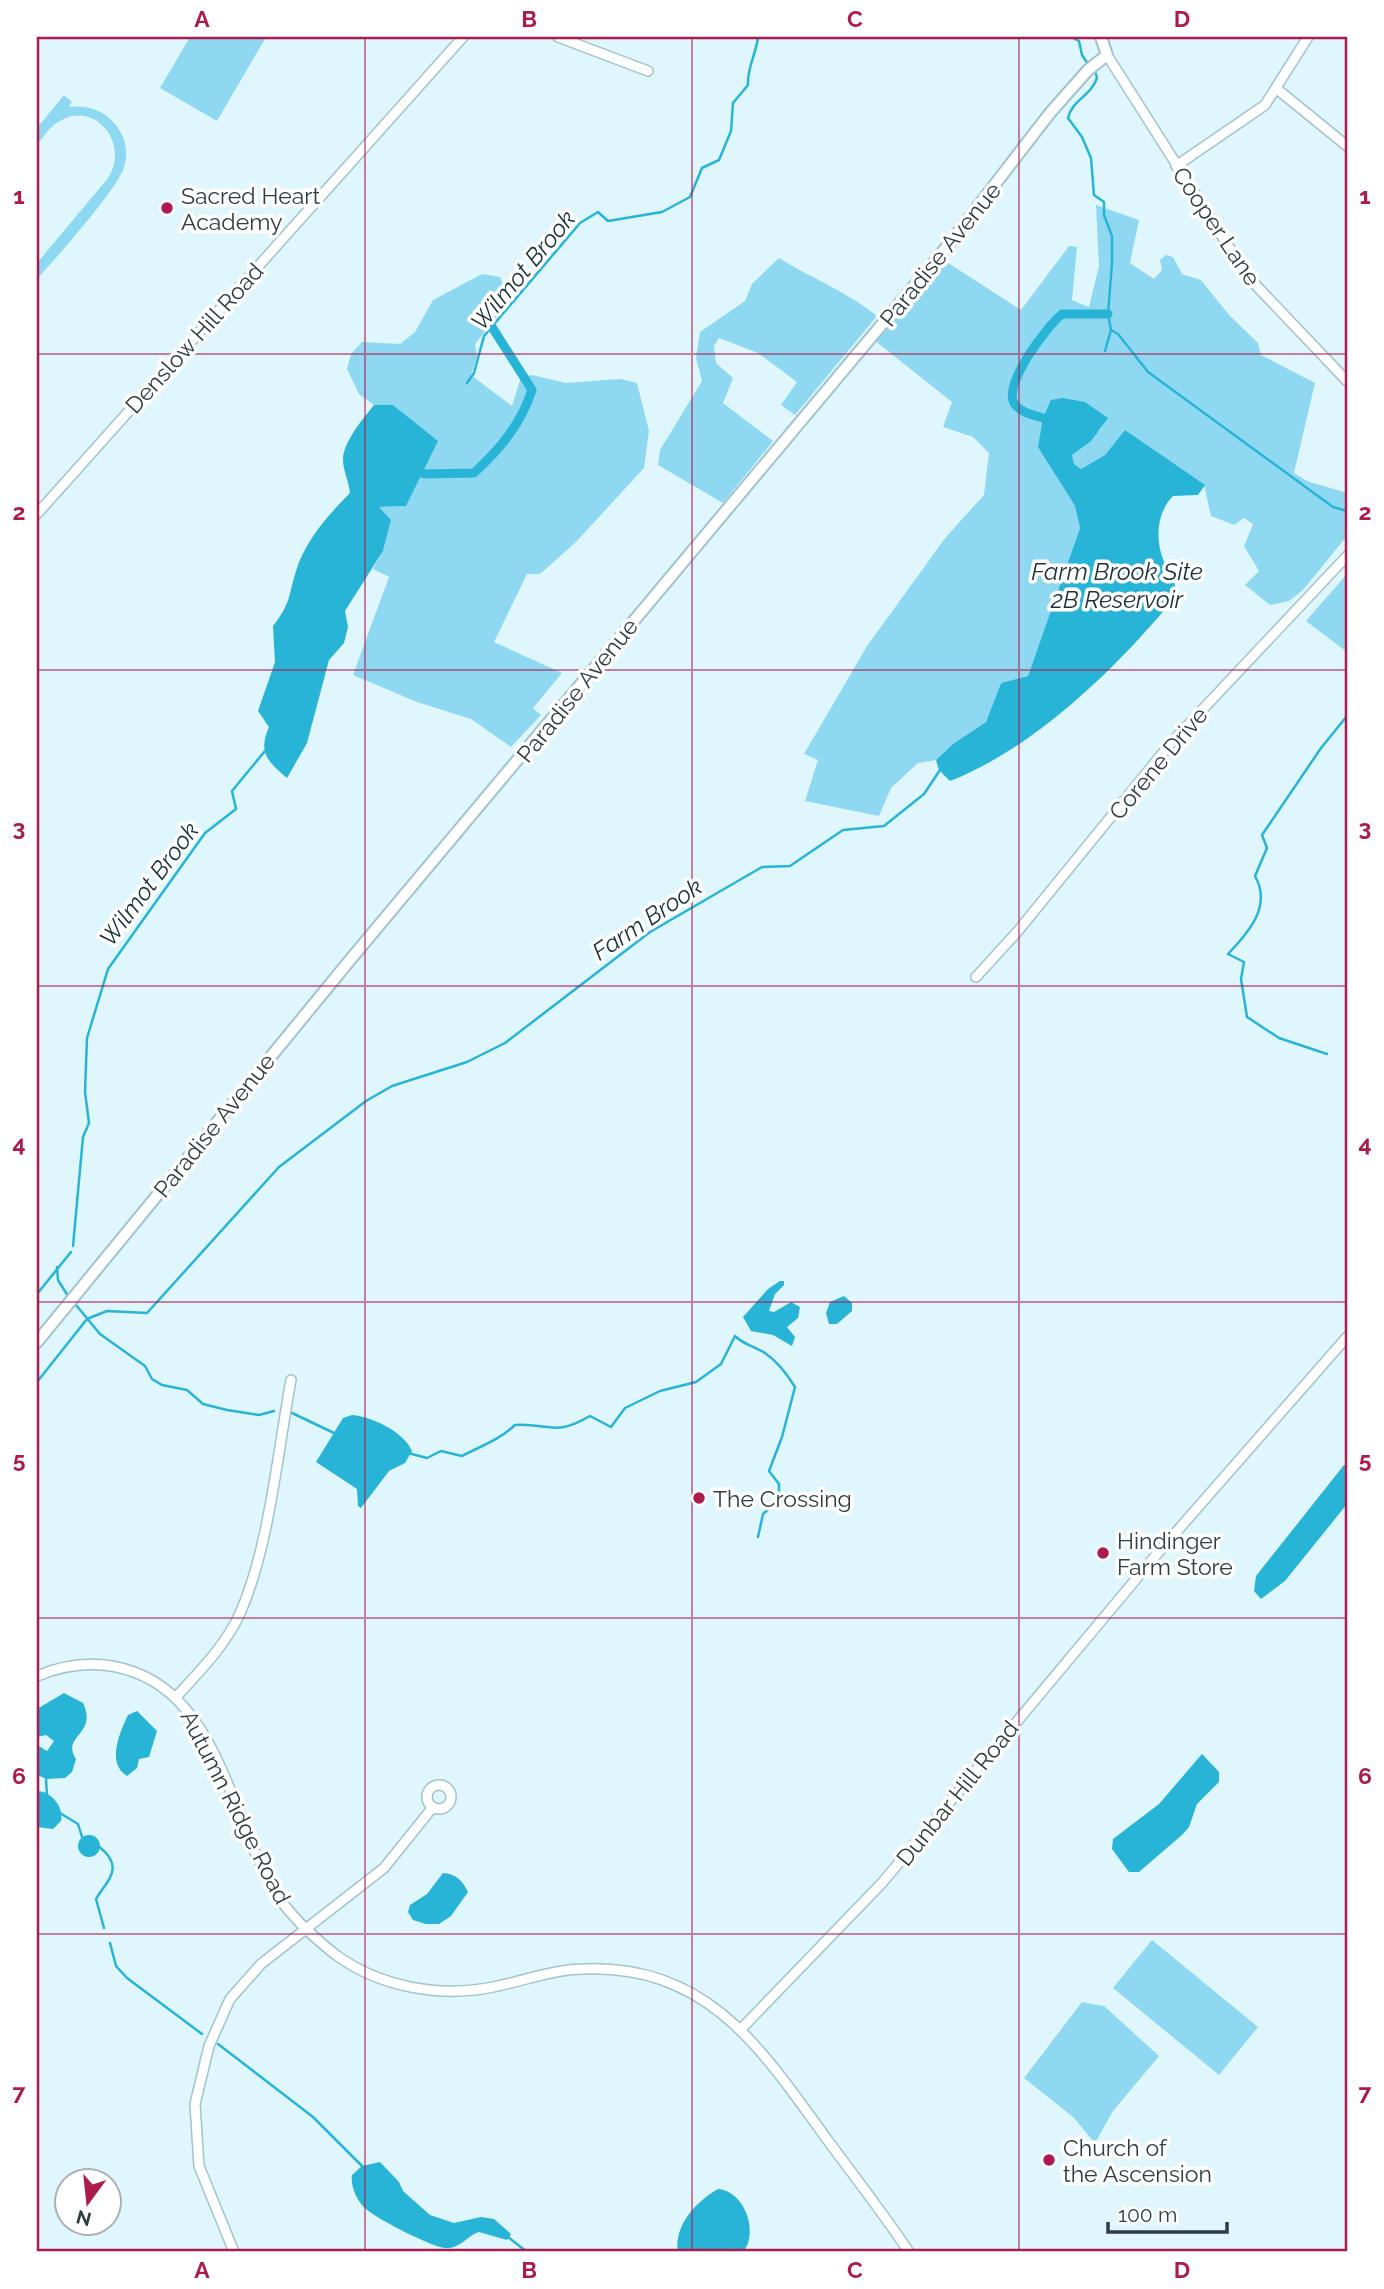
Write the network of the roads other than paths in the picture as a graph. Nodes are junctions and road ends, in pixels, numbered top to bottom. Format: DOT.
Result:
graph roads {
  1 [pos="463,37"];
  2 [pos="558,37"];
  3 [pos="1101,37"];
  4 [pos="1308,37"];
  5 [pos="1107,55"];
  6 [pos="648,71"];
  7 [pos="1277,89"];
  8 [pos="1347,146"];
  9 [pos="1176,166"];
  10 [pos="1347,381"];
  11 [pos="37,514"];
  12 [pos="1347,556"];
  13 [pos="976,977"];
  14 [pos="1347,1338"];
  15 [pos="37,1342"];
  16 [pos="291,1380"];
  17 [pos="37,1676"];
  18 [pos="176,1697"];
  19 [pos="432,1807"];
  20 [pos="306,1930"];
  21 [pos="741,2029"];
  22 [pos="234,2252"];
  23 [pos="909,2252"];
  1 -- 11 [label="street, Denslow Hill Road"];
  2 -- 6 [label="street"];
  3 -- 5 [label="street"];
  4 -- 7 [label="street"];
  5 -- 9 [label="street, Cooper Lane"];
  5 -- 15 [label="street, Paradise Avenue"];
  7 -- 8 [label="street"];
  7 -- 9 [label="street"];
  9 -- 10 [label="street, Cooper Lane"];
  12 -- 13 [label="street, Corene Drive"];
  14 -- 21 [label="street, Dunbar Hill Road"];
  16 -- 18 [label="street"];
  17 -- 18 [label="street, Autumn Ridge Road"];
  18 -- 20 [label="street, Autumn Ridge Road"];
  19 -- 20 [label="street"];
  20 -- 21 [label="street, Autumn Ridge Road"];
  20 -- 22 [label="street"];
  21 -- 23 [label="street"];
}
